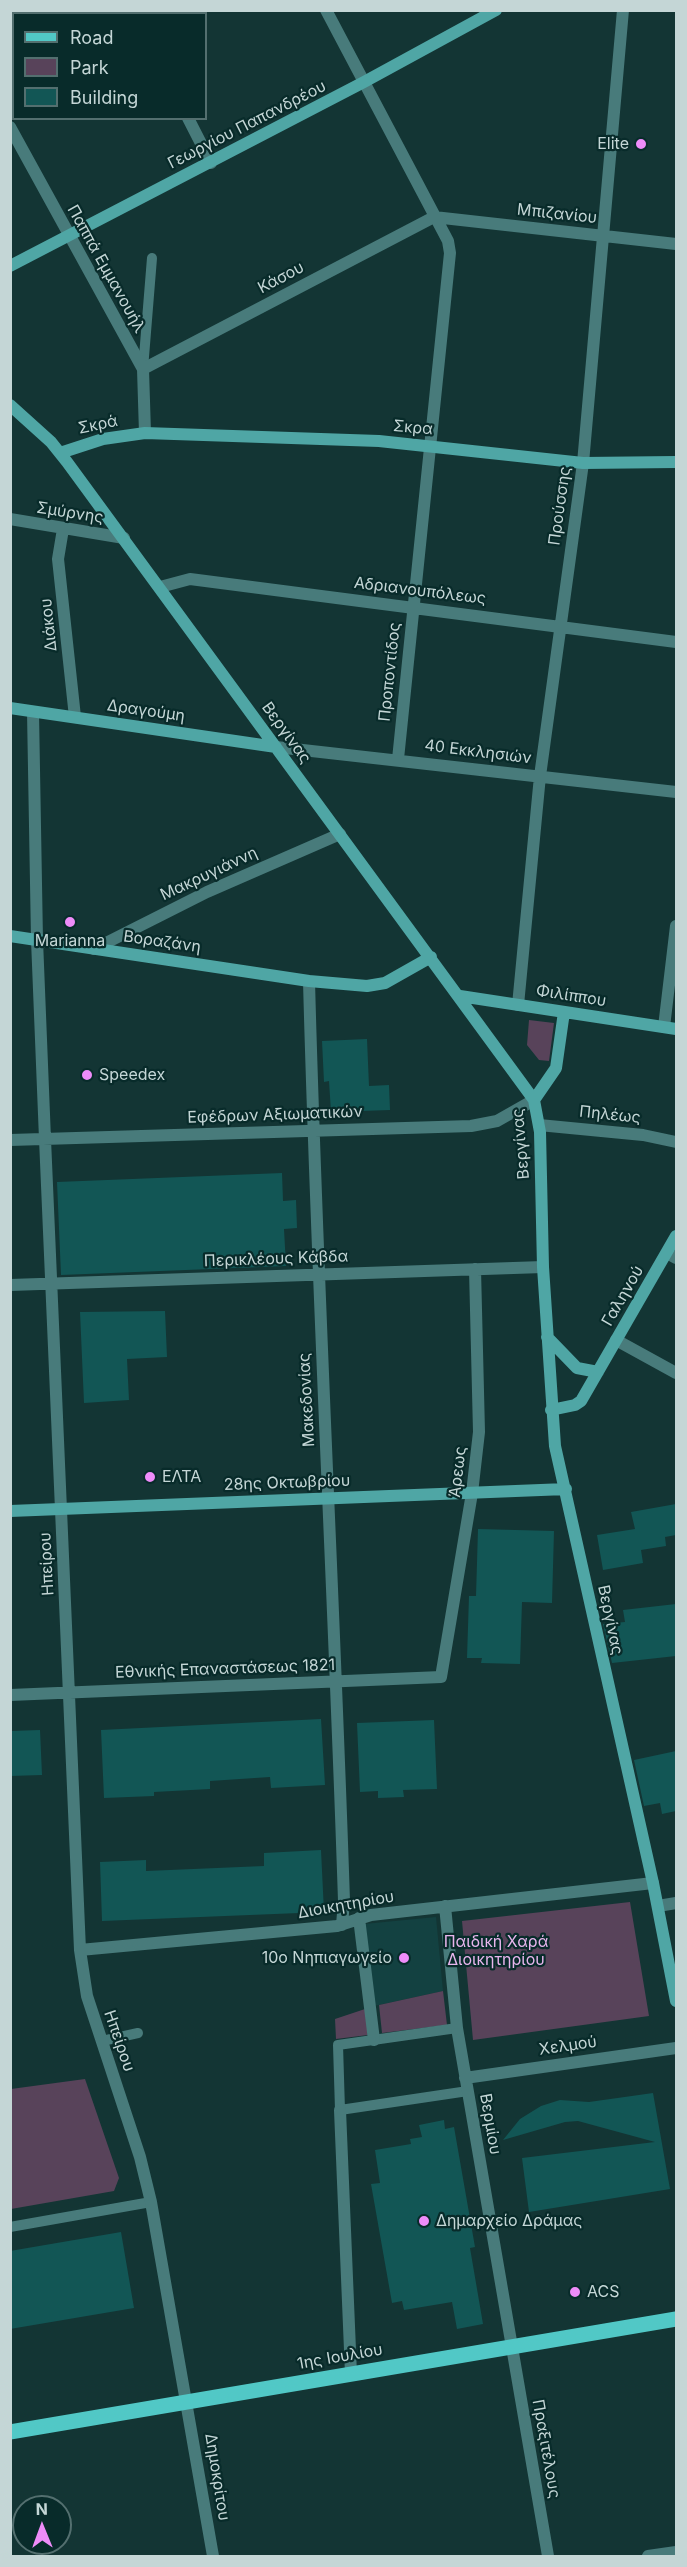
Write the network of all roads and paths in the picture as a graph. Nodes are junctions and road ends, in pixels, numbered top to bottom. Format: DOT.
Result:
graph roads {
  1 [pos="326,10"];
  2 [pos="496,10"];
  3 [pos="623,10"];
  4 [pos="484,14"];
  5 [pos="364,82"];
  6 [pos="189,120"];
  7 [pos="10,128"];
  8 [pos="211,162"];
  9 [pos="434,217"];
  10 [pos="68,235"];
  11 [pos="603,235"];
  12 [pos="676,244"];
  13 [pos="152,258"];
  14 [pos="10,266"];
  15 [pos="143,369"];
  16 [pos="12,410"];
  17 [pos="145,433"];
  18 [pos="429,446"];
  19 [pos="60,453"];
  20 [pos="676,462"];
  21 [pos="583,463"];
  22 [pos="10,519"];
  23 [pos="63,529"];
  24 [pos="124,538"];
  25 [pos="160,587"];
  26 [pos="413,607"];
  27 [pos="561,626"];
  28 [pos="676,642"];
  29 [pos="10,708"];
  30 [pos="33,712"];
  31 [pos="75,717"];
  32 [pos="276,747"];
  33 [pos="398,759"];
  34 [pos="540,776"];
  35 [pos="676,792"];
  36 [pos="340,834"];
  37 [pos="676,926"];
  38 [pos="10,936"];
  39 [pos="38,940"];
  40 [pos="94,949"];
  41 [pos="431,957"];
  42 [pos="309,981"];
  43 [pos="460,996"];
  44 [pos="518,1005"];
  45 [pos="564,1012"];
  46 [pos="670,1028"];
  47 [pos="534,1100"];
  48 [pos="539,1125"];
  49 [pos="313,1130"];
  50 [pos="45,1139"];
  51 [pos="10,1140"];
  52 [pos="676,1142"];
  53 [pos="676,1236"];
  54 [pos="672,1255"];
  55 [pos="543,1267"];
  56 [pos="475,1269"];
  57 [pos="317,1275"];
  58 [pos="51,1283"];
  59 [pos="10,1285"];
  60 [pos="547,1337"];
  61 [pos="616,1340"];
  62 [pos="598,1372"];
  63 [pos="676,1373"];
  64 [pos="551,1410"];
  65 [pos="566,1489"];
  66 [pos="472,1493"];
  67 [pos="328,1498"];
  68 [pos="61,1509"];
  69 [pos="10,1511"];
  70 [pos="441,1677"];
  71 [pos="337,1682"];
  72 [pos="70,1692"];
  73 [pos="10,1695"];
  74 [pos="653,1883"];
  75 [pos="676,1903"];
  76 [pos="445,1906"];
  77 [pos="658,1906"];
  78 [pos="359,1918"];
  79 [pos="342,1925"];
  80 [pos="81,1950"];
  81 [pos="676,2001"];
  82 [pos="457,2028"];
  83 [pos="138,2033"];
  84 [pos="374,2040"];
  85 [pos="102,2041"];
  86 [pos="676,2048"];
  87 [pos="465,2078"];
  88 [pos="468,2091"];
  89 [pos="340,2110"];
  90 [pos="152,2202"];
  91 [pos="10,2227"];
  92 [pos="676,2319"];
  93 [pos="512,2346"];
  94 [pos="351,2374"];
  95 [pos="188,2402"];
  96 [pos="10,2432"];
  97 [pos="676,2552"];
  98 [pos="213,2556"];
  99 [pos="548,2556"];
  100 [pos="648,2556"];
  1 -- 5 [label="street"];
  2 -- 4 [label="main road, Γεωργίου Παπανδρέου"];
  3 -- 11 [label="street, Προύσσης"];
  4 -- 5 [label="main road, Γεωργίου Παπανδρέου"];
  5 -- 8 [label="main road, Γεωργίου Παπανδρέου"];
  5 -- 9 [label="street"];
  6 -- 8 [label="street"];
  7 -- 10 [label="street, Παππά Εμμανουήλ"];
  8 -- 10 [label="main road, Γεωργίου Παπανδρέου"];
  9 -- 11 [label="street, Μπιζανίου"];
  9 -- 15 [label="street, Κάσου"];
  9 -- 18 [label="street"];
  10 -- 14 [label="main road, Γεωργίου Παπανδρέου"];
  10 -- 15 [label="street, Παππά Εμμανουήλ"];
  11 -- 12 [label="street, Μπιζανίου"];
  11 -- 21 [label="street, Προύσσης"];
  13 -- 15 [label="lane"];
  15 -- 17 [label="street, Παππά Εμμανουήλ"];
  16 -- 19 [label="main road, Βεργίνας"];
  17 -- 18 [label="main road, Σκρα"];
  17 -- 19 [label="main road, Σκρά"];
  18 -- 21 [label="main road, Σκρα"];
  18 -- 26 [label="street, Προποντίδος"];
  19 -- 24 [label="main road, Βεργίνας"];
  20 -- 21 [label="main road, Σκρα"];
  21 -- 27 [label="street, Προύσσης"];
  22 -- 23 [label="street, Σμύρνης"];
  23 -- 24 [label="street, Σμύρνης"];
  23 -- 31 [label="street, Διάκου"];
  24 -- 25 [label="main road, Βεργίνας"];
  25 -- 26 [label="street, Αδριανουπόλεως"];
  25 -- 32 [label="main road, Βεργίνας"];
  26 -- 27 [label="street, Αδριανουπόλεως"];
  26 -- 33 [label="street, Προποντίδος"];
  27 -- 28 [label="street, Αδριανουπόλεως"];
  27 -- 34 [label="street, Προύσσης"];
  29 -- 30 [label="main road, Δραγούμη"];
  30 -- 31 [label="main road, Δραγούμη"];
  30 -- 39 [label="street, Ηπείρου"];
  31 -- 32 [label="main road, Δραγούμη"];
  32 -- 33 [label="street, 40 Εκκλησιών"];
  32 -- 36 [label="main road, Βεργίνας"];
  33 -- 34 [label="street, 40 Εκκλησιών"];
  34 -- 35 [label="street, 40 Εκκλησιών"];
  34 -- 44 [label="street, Προύσσης"];
  36 -- 40 [label="street, Μακρυγιάννη"];
  36 -- 41 [label="main road, Βεργίνας"];
  37 -- 46 [label="street"];
  38 -- 39 [label="main road, Βοραζάνη"];
  39 -- 40 [label="main road, Βοραζάνη"];
  39 -- 50 [label="street, Ηπείρου"];
  40 -- 42 [label="main road, Βοραζάνη"];
  41 -- 42 [label="main road, Βοραζάνη"];
  41 -- 43 [label="main road, Βεργίνας"];
  42 -- 49 [label="street, Μακεδονίας"];
  43 -- 44 [label="main road, Φιλίππου"];
  43 -- 47 [label="main road, Βεργίνας"];
  44 -- 45 [label="main road, Φιλίππου"];
  45 -- 46 [label="main road, Φιλίππου"];
  45 -- 47 [label="main road"];
  47 -- 48 [label="main road, Βεργίνας"];
  47 -- 49 [label="street, Εφέδρων Αξιωματικών"];
  48 -- 52 [label="street, Πηλέως"];
  48 -- 55 [label="main road, Βεργίνας"];
  49 -- 50 [label="street, Εφέδρων Αξιωματικών"];
  49 -- 57 [label="street, Μακεδονίας"];
  50 -- 51 [label="street, Εφέδρων Αξιωματικών"];
  50 -- 58 [label="street, Ηπείρου"];
  53 -- 54 [label="main road, Γαληνού"];
  54 -- 61 [label="main road, Γαληνού"];
  55 -- 56 [label="street, Περικλέους Κάβδα"];
  55 -- 60 [label="main road, Βεργίνας"];
  56 -- 57 [label="street, Περικλέους Κάβδα"];
  56 -- 66 [label="street, Άρεως"];
  57 -- 58 [label="street, Περικλέους Κάβδα"];
  57 -- 67 [label="street, Μακεδονίας"];
  58 -- 59 [label="street, Περικλέους Κάβδα"];
  58 -- 68 [label="street, Ηπείρου"];
  60 -- 62 [label="main road"];
  60 -- 64 [label="main road, Βεργίνας"];
  61 -- 62 [label="main road, Γαληνού"];
  61 -- 63 [label="street"];
  62 -- 64 [label="main road, Γαληνού"];
  64 -- 65 [label="main road, Βεργίνας"];
  65 -- 66 [label="main road, 28ης Οκτωβρίου"];
  65 -- 74 [label="main road, Βεργίνας"];
  66 -- 67 [label="main road, 28ης Οκτωβρίου"];
  66 -- 70 [label="street, Άρεως"];
  67 -- 68 [label="main road, 28ης Οκτωβρίου"];
  67 -- 71 [label="street, Μακεδονίας"];
  68 -- 69 [label="main road, 28ης Οκτωβρίου"];
  68 -- 72 [label="street, Ηπείρου"];
  70 -- 71 [label="street, Εθνικής Επαναστάσεως 1821"];
  71 -- 72 [label="street, Εθνικής Επαναστάσεως 1821"];
  71 -- 79 [label="street, Μακεδονίας"];
  72 -- 73 [label="street, Εθνικής Επαναστάσεως 1821"];
  72 -- 80 [label="street, Ηπείρου"];
  74 -- 76 [label="street, Διοικητηρίου"];
  74 -- 77 [label="main road, Βεργίνας"];
  75 -- 77 [label="street"];
  76 -- 78 [label="street, Διοικητηρίου"];
  76 -- 82 [label="street, Βερμίου"];
  77 -- 81 [label="main road, Βεργίνας"];
  78 -- 79 [label="street, Διοικητηρίου"];
  78 -- 84 [label="street"];
  79 -- 80 [label="street, Διοικητηρίου"];
  80 -- 85 [label="street, Ηπείρου"];
  82 -- 84 [label="lane"];
  82 -- 87 [label="street, Βερμίου"];
  83 -- 85 [label="lane"];
  84 -- 89 [label="lane"];
  85 -- 90 [label="street, Ηπείρου"];
  86 -- 87 [label="street, Χελμού"];
  87 -- 88 [label="street, Βερμίου"];
  88 -- 89 [label="lane"];
  88 -- 93 [label="street, Βερμίου"];
  89 -- 94 [label="street"];
  90 -- 91 [label="lane"];
  90 -- 95 [label="street, Ηπείρου"];
  92 -- 93 [label="main road, 1ης Ιουλίου"];
  93 -- 94 [label="main road, 1ης Ιουλίου"];
  93 -- 99 [label="street, Πραξιτέλους"];
  94 -- 95 [label="main road, 1ης Ιουλίου"];
  95 -- 96 [label="main road, 1ης Ιουλίου"];
  95 -- 98 [label="street, Δημοκρίτου"];
  97 -- 100 [label="street"];
}
